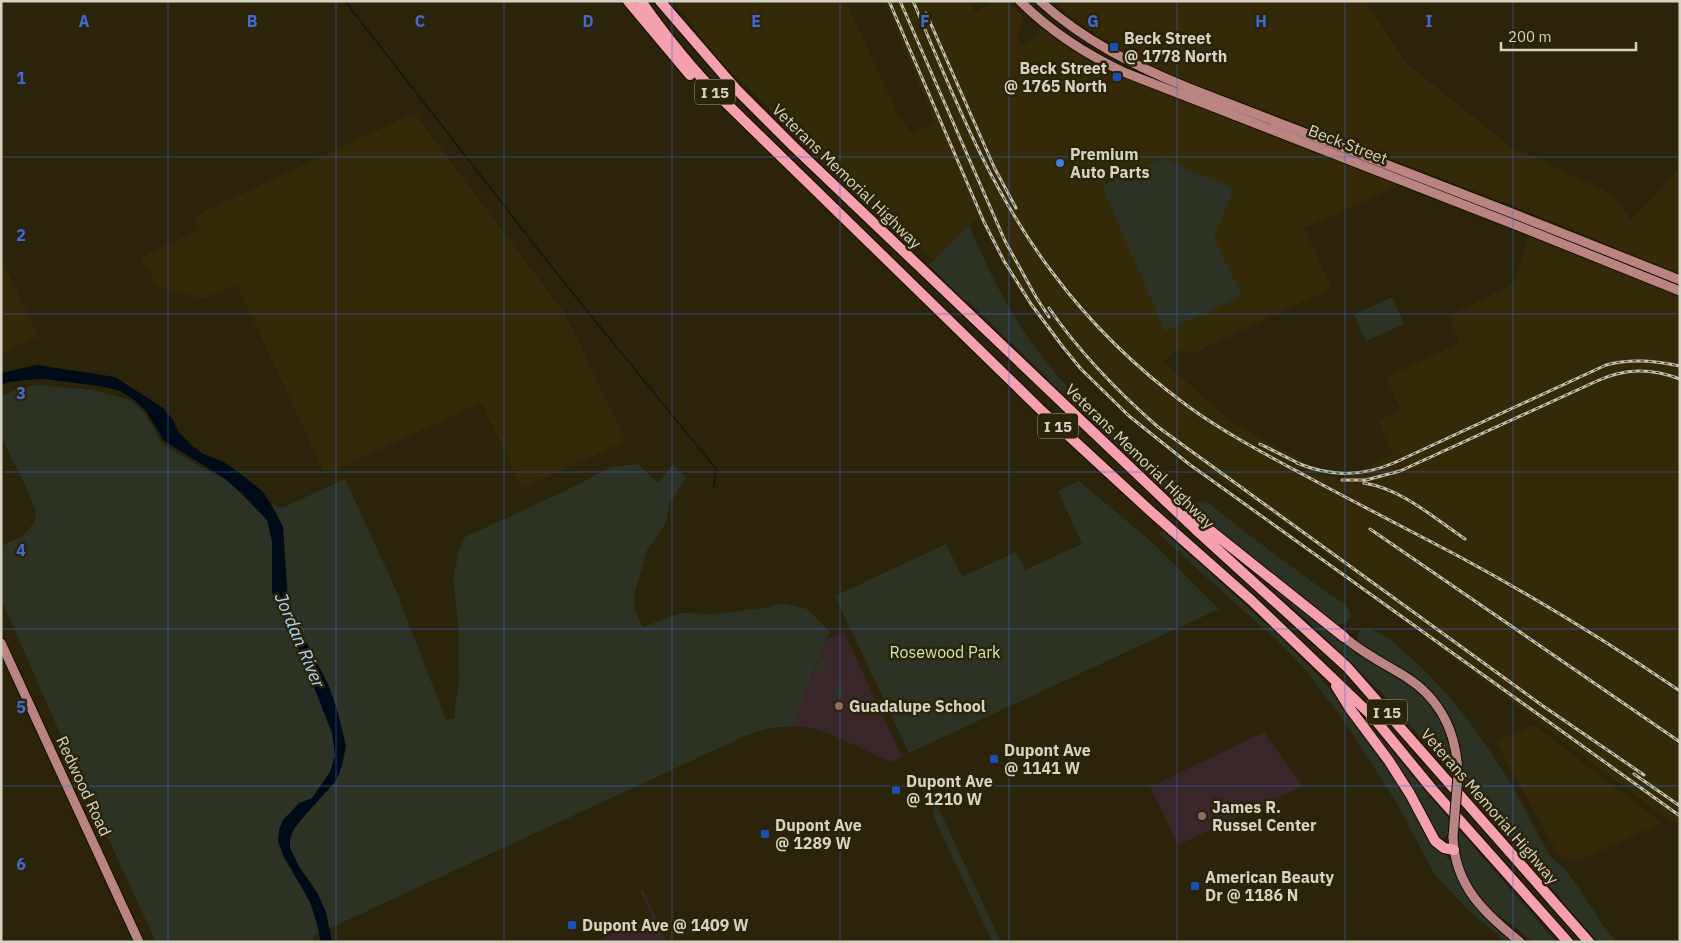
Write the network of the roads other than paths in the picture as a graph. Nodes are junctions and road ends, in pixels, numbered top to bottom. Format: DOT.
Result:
graph roads {
  1 [pos="628,1"];
  2 [pos="641,1"];
  3 [pos="1020,1"];
  4 [pos="1040,1"];
  5 [pos="661,2"];
  6 [pos="798,173"];
  7 [pos="1680,280"];
  8 [pos="1680,291"];
  9 [pos="1166,500"];
  10 [pos="1344,637"];
  11 [pos="1,643"];
  12 [pos="1326,671"];
  13 [pos="1454,850"];
  14 [pos="139,942"];
  15 [pos="1520,942"];
  16 [pos="1568,942"];
  17 [pos="1589,942"];
  1 -- 6 [label="highway"];
  2 -- 6 [label="highway, Veterans Memorial Highway / I 15"];
  3 -- 8 [label="main road, Beck Street"];
  4 -- 7 [label="main road, Beck Street"];
  5 -- 9 [label="highway, Veterans Memorial Highway / I 15"];
  6 -- 12 [label="highway, Veterans Memorial Highway / I 15"];
  9 -- 10 [label="highway"];
  9 -- 17 [label="highway, Veterans Memorial Highway / I 15"];
  10 -- 13 [label="main road, bridge"];
  11 -- 14 [label="main road, Redwood Road"];
  12 -- 13 [label="highway"];
  12 -- 16 [label="highway, Veterans Memorial Highway / I 15"];
  13 -- 15 [label="main road"];
}
